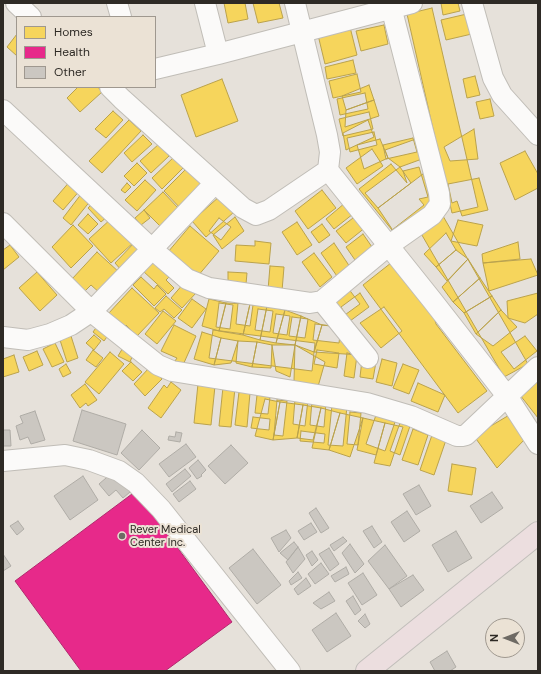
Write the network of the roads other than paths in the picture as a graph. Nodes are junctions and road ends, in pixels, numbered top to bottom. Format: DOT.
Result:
graph roads {
  1 [pos="12,3"];
  2 [pos="16,3"];
  3 [pos="117,3"];
  4 [pos="205,3"];
  5 [pos="295,3"];
  6 [pos="412,3"];
  7 [pos="472,3"];
  8 [pos="391,6"];
  9 [pos="3,15"];
  10 [pos="31,16"];
  11 [pos="120,16"];
  12 [pos="303,32"];
  13 [pos="218,54"];
  14 [pos="156,69"];
  15 [pos="111,88"];
  16 [pos="3,110"];
  17 [pos="538,135"];
  18 [pos="328,170"];
  19 [pos="215,183"];
  20 [pos="3,223"];
  21 [pos="388,246"];
  22 [pos="152,249"];
  23 [pos="322,301"];
  24 [pos="92,311"];
  25 [pos="3,337"];
  26 [pos="368,358"];
  27 [pos="538,367"];
  28 [pos="506,396"];
  29 [pos="538,444"];
  30 [pos="3,461"];
  31 [pos="538,533"];
  32 [pos="290,671"];
  33 [pos="367,671"];
  1 -- 9 [label="street"];
  2 -- 10 [label="street"];
  3 -- 11 [label="street"];
  4 -- 13 [label="street"];
  5 -- 12 [label="street"];
  6 -- 8 [label="street"];
  7 -- 17 [label="street"];
  8 -- 12 [label="street"];
  8 -- 21 [label="street"];
  12 -- 13 [label="street"];
  12 -- 18 [label="street"];
  13 -- 14 [label="street"];
  15 -- 19 [label="street"];
  16 -- 22 [label="street"];
  18 -- 19 [label="street"];
  18 -- 21 [label="street"];
  19 -- 22 [label="street"];
  20 -- 24 [label="street"];
  21 -- 23 [label="street"];
  21 -- 28 [label="street"];
  22 -- 23 [label="street"];
  22 -- 24 [label="street"];
  23 -- 26 [label="street"];
  24 -- 25 [label="street"];
  24 -- 28 [label="street"];
  27 -- 28 [label="street"];
  28 -- 29 [label="street"];
  30 -- 32 [label="street"];
  31 -- 33 [label="highway"];
}
